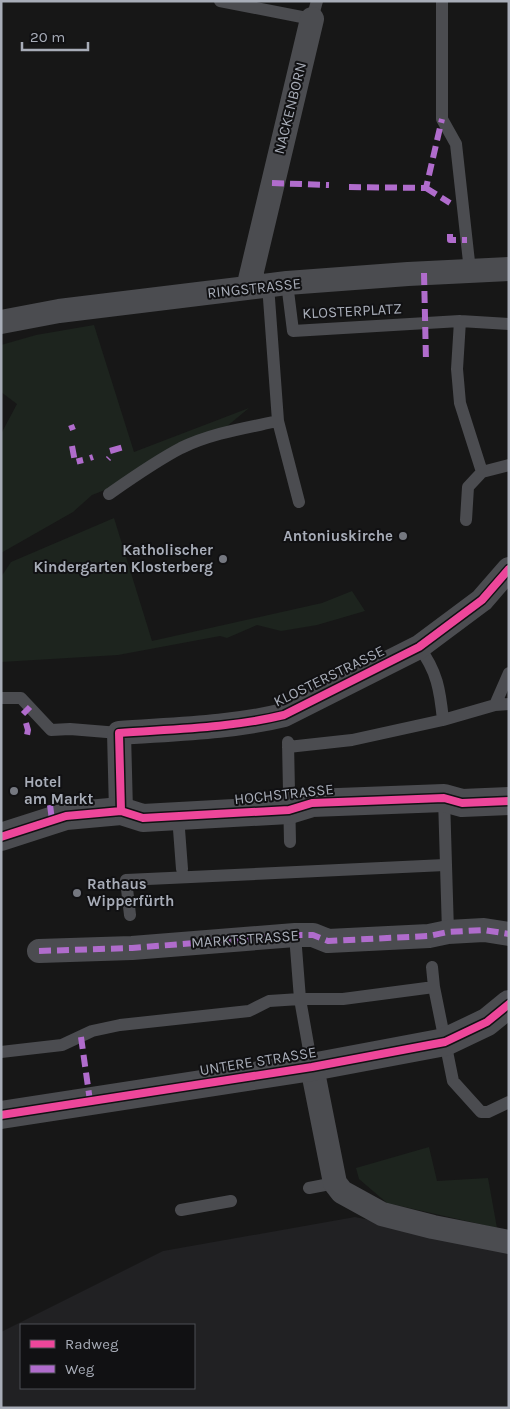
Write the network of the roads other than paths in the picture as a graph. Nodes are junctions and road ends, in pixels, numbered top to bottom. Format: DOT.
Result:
graph roads {
  1 [pos="220,1"];
  2 [pos="442,1"];
  3 [pos="314,10"];
  4 [pos="509,269"];
  5 [pos="470,271"];
  6 [pos="268,285"];
  7 [pos="460,321"];
  8 [pos="1,322"];
  9 [pos="509,324"];
  10 [pos="278,421"];
  11 [pos="509,465"];
  12 [pos="482,472"];
  13 [pos="109,494"];
  14 [pos="299,502"];
  15 [pos="466,520"];
  16 [pos="509,569"];
  17 [pos="418,647"];
  18 [pos="509,672"];
  19 [pos="1,698"];
  20 [pos="509,704"];
  21 [pos="495,705"];
  22 [pos="443,720"];
  23 [pos="119,732"];
  24 [pos="444,798"];
  25 [pos="509,801"];
  26 [pos="289,810"];
  27 [pos="121,811"];
  28 [pos="178,816"];
  29 [pos="1,837"];
  30 [pos="290,842"];
  31 [pos="445,865"];
  32 [pos="182,869"];
  33 [pos="130,915"];
  34 [pos="448,932"];
  35 [pos="509,934"];
  36 [pos="295,935"];
  37 [pos="39,952"];
  38 [pos="432,967"];
  39 [pos="434,987"];
  40 [pos="300,999"];
  41 [pos="509,1004"];
  42 [pos="445,1042"];
  43 [pos="1,1052"];
  44 [pos="312,1068"];
  45 [pos="509,1102"];
  46 [pos="1,1115"];
  47 [pos="334,1184"];
  48 [pos="309,1188"];
  49 [pos="231,1201"];
  50 [pos="181,1210"];
  51 [pos="509,1242"];
  1 -- 3 [label="lane, NACKENBORN"];
  2 -- 5 [label="lane"];
  3 -- 6 [label="street, NACKENBORN"];
  4 -- 5 [label="street, RINGSTRASSE"];
  5 -- 6 [label="street, RINGSTRASSE"];
  6 -- 7 [label="lane, KLOSTERPLATZ"];
  6 -- 8 [label="street, RINGSTRASSE"];
  6 -- 10 [label="lane"];
  7 -- 9 [label="lane, KLOSTERPLATZ"];
  7 -- 12 [label="lane"];
  10 -- 13 [label="lane"];
  10 -- 14 [label="lane"];
  11 -- 12 [label="lane"];
  12 -- 15 [label="lane"];
  16 -- 17 [label="street, KLOSTERSTRASSE"];
  17 -- 22 [label="lane"];
  17 -- 23 [label="street, KLOSTERSTRASSE"];
  18 -- 21 [label="lane"];
  19 -- 23 [label="lane"];
  20 -- 21 [label="lane"];
  21 -- 22 [label="lane"];
  22 -- 26 [label="lane"];
  23 -- 27 [label="street"];
  24 -- 25 [label="street, HOCHSTRASSE"];
  24 -- 26 [label="street, HOCHSTRASSE"];
  24 -- 31 [label="lane"];
  26 -- 28 [label="street, HOCHSTRASSE"];
  26 -- 30 [label="lane"];
  27 -- 28 [label="street, HOCHSTRASSE"];
  27 -- 29 [label="street, HOCHSTRASSE"];
  28 -- 32 [label="lane"];
  31 -- 33 [label="lane"];
  31 -- 34 [label="lane"];
  34 -- 35 [label="street, MARKTSTRASSE"];
  34 -- 36 [label="street, MARKTSTRASSE"];
  36 -- 37 [label="street, MARKTSTRASSE"];
  36 -- 40 [label="lane"];
  38 -- 39 [label="lane"];
  39 -- 40 [label="lane"];
  39 -- 42 [label="lane"];
  40 -- 43 [label="lane"];
  40 -- 44 [label="lane"];
  41 -- 42 [label="street, UNTERE STRASSE"];
  42 -- 44 [label="street, UNTERE STRASSE"];
  42 -- 45 [label="lane"];
  44 -- 46 [label="street, UNTERE STRASSE"];
  44 -- 47 [label="street"];
  47 -- 48 [label="lane"];
  47 -- 51 [label="street"];
  49 -- 50 [label="lane"];
}
